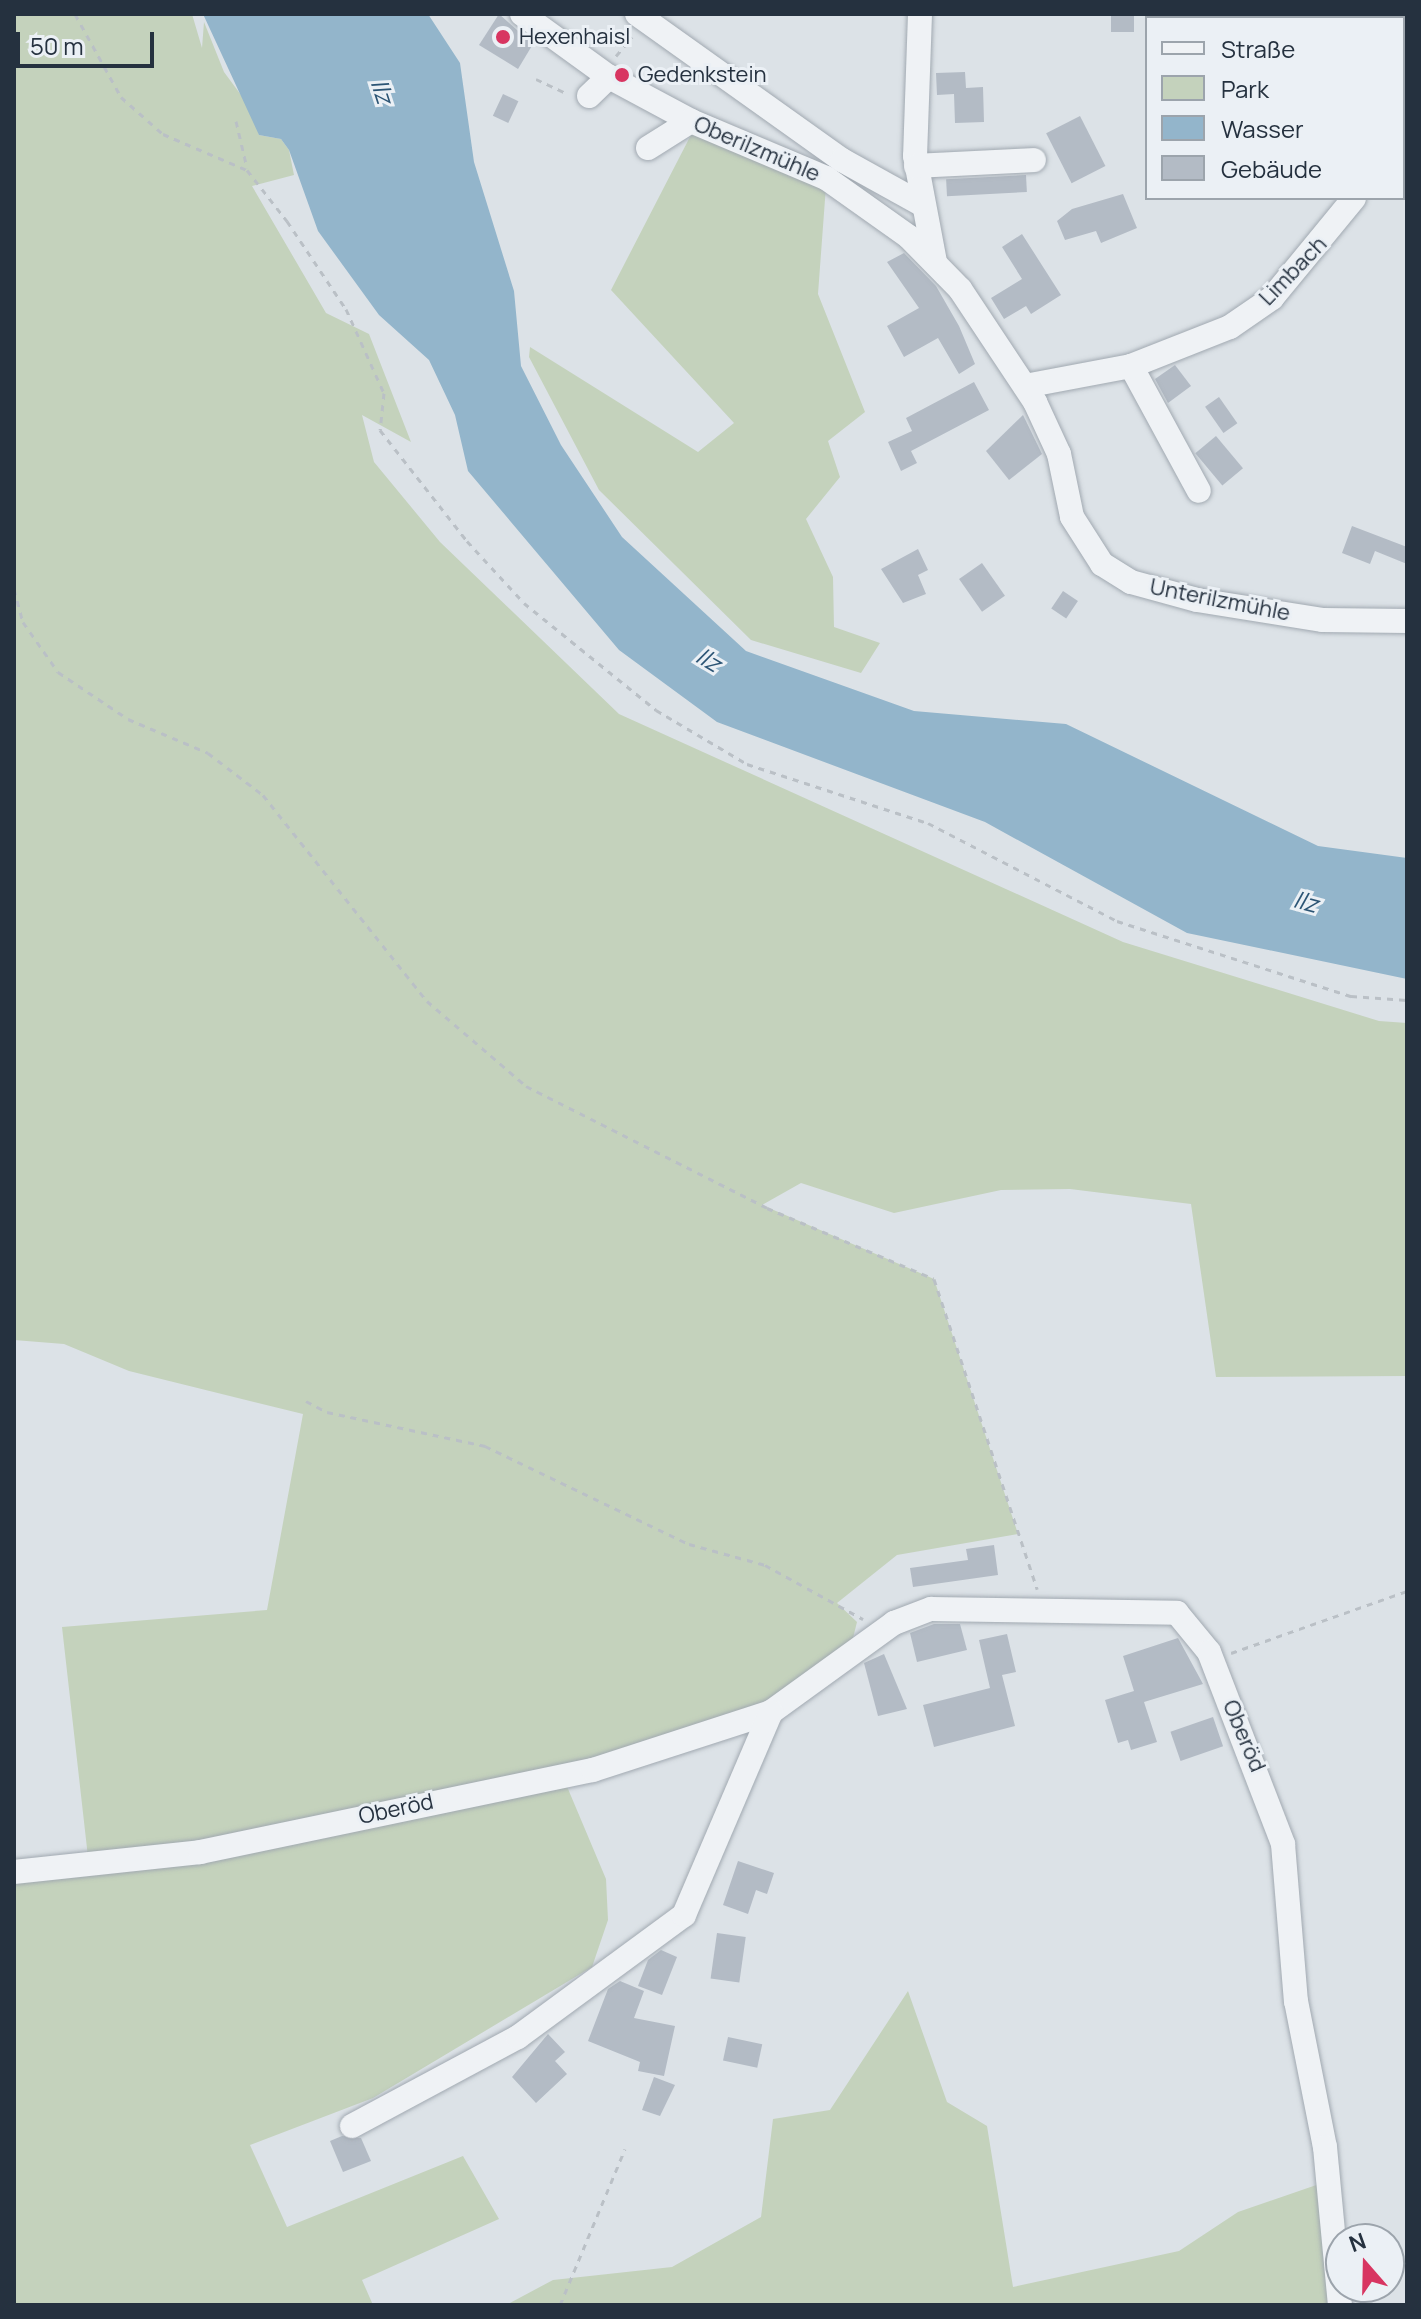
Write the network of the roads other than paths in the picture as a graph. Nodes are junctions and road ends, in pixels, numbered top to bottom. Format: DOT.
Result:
graph roads {
  1 [pos="522,14"];
  2 [pos="920,14"];
  3 [pos="641,18"];
  4 [pos="606,75"];
  5 [pos="589,96"];
  6 [pos="691,121"];
  7 [pos="648,148"];
  8 [pos="1034,160"];
  9 [pos="916,166"];
  10 [pos="1352,200"];
  11 [pos="921,204"];
  12 [pos="935,262"];
  13 [pos="1131,366"];
  14 [pos="1025,386"];
  15 [pos="1199,491"];
  16 [pos="1407,621"];
  17 [pos="771,1712"];
  18 [pos="14,1872"];
  19 [pos="352,2126"];
  20 [pos="1340,2305"];
  1 -- 4 [label="street, Oberilzmühle"];
  2 -- 9 [label="street"];
  3 -- 11 [label="street, Oberilzmühle"];
  4 -- 5 [label="street"];
  4 -- 6 [label="street, Oberilzmühle"];
  6 -- 7 [label="street"];
  6 -- 12 [label="street, Oberilzmühle"];
  8 -- 9 [label="street"];
  9 -- 11 [label="street"];
  10 -- 13 [label="street, Limbach"];
  11 -- 12 [label="street"];
  12 -- 14 [label="street, Unterilzmühle"];
  13 -- 14 [label="street"];
  13 -- 15 [label="street"];
  14 -- 16 [label="street, Unterilzmühle"];
  17 -- 18 [label="street, Oberöd"];
  17 -- 19 [label="street"];
  17 -- 20 [label="street, Oberöd"];
}
